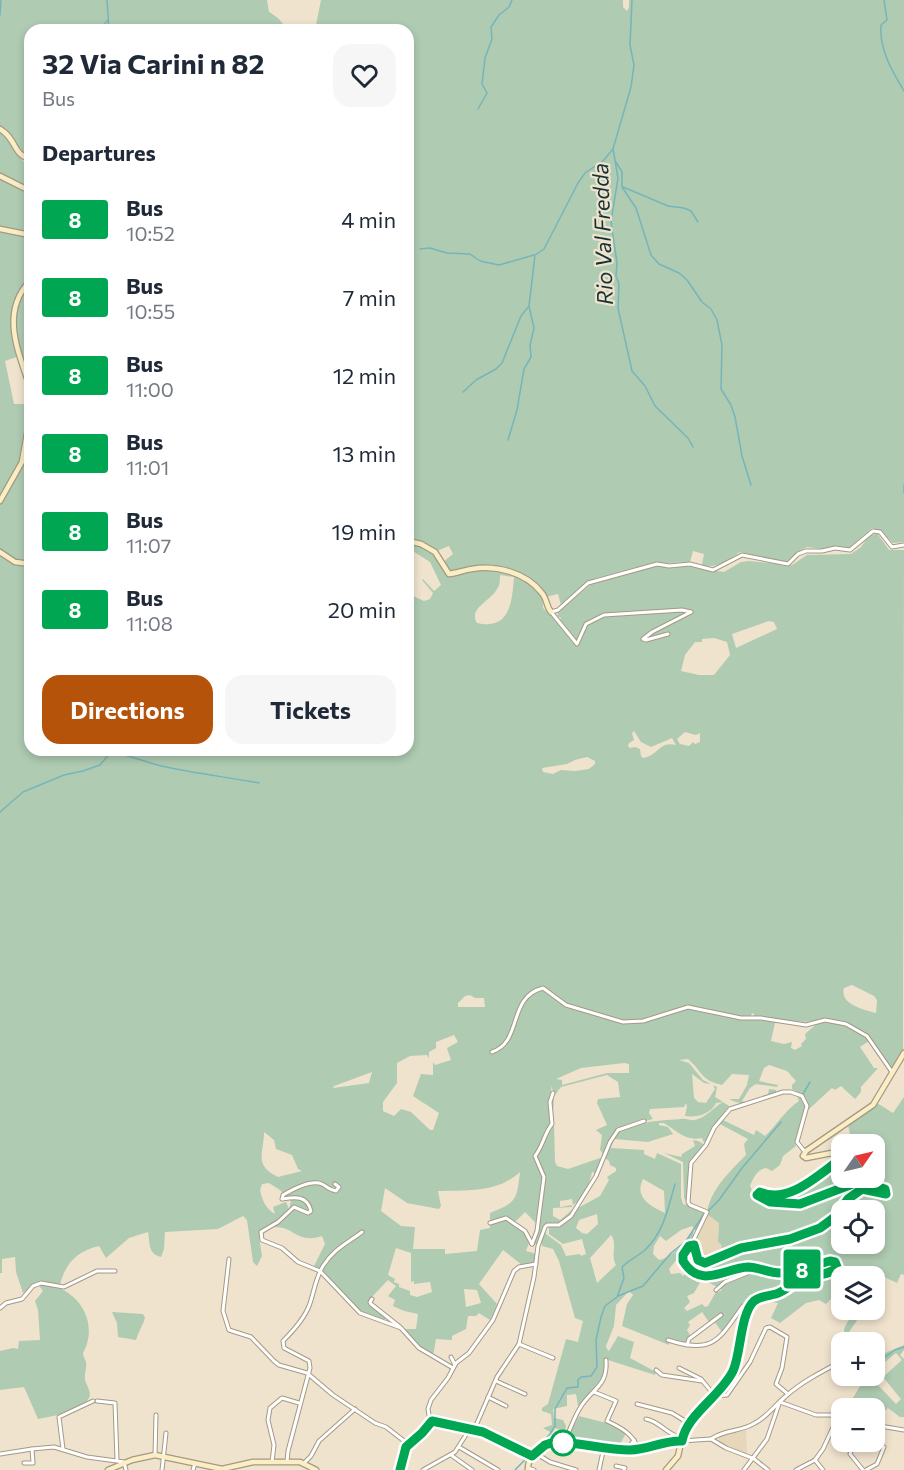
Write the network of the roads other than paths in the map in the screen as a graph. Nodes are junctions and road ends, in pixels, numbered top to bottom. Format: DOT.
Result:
graph roads {
  1 [pos="0,129"];
  2 [pos="24,156"];
  3 [pos="0,176"];
  4 [pos="24,188"];
  5 [pos="0,229"];
  6 [pos="24,234"];
  7 [pos="24,289"];
  8 [pos="24,370"];
  9 [pos="24,451"];
  10 [pos="0,501"];
  11 [pos="414,543"];
  12 [pos="904,545"];
  13 [pos="0,552"];
  14 [pos="24,563"];
  15 [pos="551,612"];
  16 [pos="668,634"];
  17 [pos="492,1052"];
  18 [pos="904,1053"];
  19 [pos="892,1072"];
  20 [pos="553,1093"];
  21 [pos="644,1121"];
  22 [pos="805,1152"];
  23 [pos="831,1153"];
  24 [pos="831,1166"];
  25 [pos="335,1184"];
  26 [pos="840,1188"];
  27 [pos="881,1188"];
  28 [pos="490,1223"];
  29 [pos="362,1232"];
  30 [pos="532,1244"];
  31 [pos="691,1245"];
  32 [pos="538,1246"];
  33 [pos="229,1258"];
  34 [pos="536,1264"];
  35 [pos="757,1269"];
  36 [pos="115,1271"];
  37 [pos="320,1271"];
  38 [pos="716,1290"];
  39 [pos="372,1299"];
  40 [pos="751,1305"];
  41 [pos="0,1308"];
  42 [pos="721,1315"];
  43 [pos="401,1328"];
  44 [pos="669,1340"];
  45 [pos="519,1344"];
  46 [pos="687,1346"];
  47 [pos="451,1357"];
  48 [pos="553,1358"];
  49 [pos="606,1360"];
  50 [pos="454,1366"];
  51 [pos="831,1366"];
  52 [pos="680,1368"];
  53 [pos="656,1370"];
  54 [pos="307,1373"];
  55 [pos="496,1381"];
  56 [pos="704,1382"];
  57 [pos="594,1392"];
  58 [pos="525,1394"];
  59 [pos="788,1394"];
  60 [pos="715,1395"];
  61 [pos="488,1397"];
  62 [pos="780,1402"];
  63 [pos="300,1403"];
  64 [pos="637,1404"];
  65 [pos="506,1406"];
  66 [pos="355,1409"];
  67 [pos="831,1415"];
  68 [pos="156,1416"];
  69 [pos="646,1419"];
  70 [pos="430,1421"];
  71 [pos="691,1421"];
  72 [pos="885,1427"];
  73 [pos="469,1430"];
  74 [pos="474,1430"];
  75 [pos="904,1430"];
  76 [pos="831,1432"];
  77 [pos="166,1434"];
  78 [pos="682,1438"];
  79 [pos="711,1438"];
  80 [pos="634,1440"];
  81 [pos="563,1443"];
  82 [pos="408,1444"];
  83 [pos="459,1447"];
  84 [pos="604,1447"];
  85 [pos="32,1449"];
  86 [pos="63,1449"];
  87 [pos="627,1450"];
  88 [pos="639,1450"];
  89 [pos="851,1452"];
  90 [pos="882,1452"];
  91 [pos="0,1454"];
  92 [pos="155,1455"];
  93 [pos="450,1455"];
  94 [pos="531,1455"];
  95 [pos="164,1457"];
  96 [pos="752,1458"];
  97 [pos="108,1460"];
  98 [pos="117,1460"];
  99 [pos="815,1460"];
  100 [pos="124,1462"];
  101 [pos="272,1462"];
  102 [pos="288,1462"];
  103 [pos="24,1463"];
  104 [pos="195,1463"];
  105 [pos="303,1464"];
  106 [pos="556,1464"];
  107 [pos="616,1466"];
  108 [pos="114,1467"];
  109 [pos="528,1469"];
  110 [pos="108,1470"];
  111 [pos="126,1470"];
  112 [pos="162,1470"];
  113 [pos="193,1470"];
  114 [pos="287,1470"];
  115 [pos="316,1470"];
  116 [pos="400,1470"];
  117 [pos="423,1470"];
  118 [pos="472,1470"];
  119 [pos="498,1470"];
  120 [pos="534,1470"];
  121 [pos="554,1470"];
  122 [pos="576,1470"];
  123 [pos="599,1470"];
  124 [pos="624,1470"];
  125 [pos="666,1470"];
  126 [pos="744,1470"];
  127 [pos="768,1470"];
  128 [pos="796,1470"];
  129 [pos="823,1470"];
  130 [pos="864,1470"];
  1 -- 2 [label="street"];
  3 -- 4 [label="street"];
  5 -- 6 [label="street"];
  7 -- 8 [label="street"];
  9 -- 10 [label="street"];
  11 -- 15 [label="street"];
  12 -- 15 [label="street"];
  13 -- 14 [label="street"];
  15 -- 16 [label="street"];
  17 -- 19 [label="street"];
  18 -- 19 [label="street"];
  19 -- 22 [label="street"];
  20 -- 30 [label="street"];
  21 -- 32 [label="street"];
  22 -- 23 [label="street"];
  22 -- 31 [label="street"];
  24 -- 26 [label="street"];
  25 -- 37 [label="street"];
  27 -- 31 [label="street"];
  28 -- 30 [label="street"];
  29 -- 37 [label="street"];
  30 -- 32 [label="street"];
  31 -- 35 [label="street"];
  32 -- 34 [label="street"];
  33 -- 54 [label="street"];
  34 -- 45 [label="street"];
  34 -- 50 [label="street"];
  35 -- 38 [label="street"];
  35 -- 40 [label="street"];
  36 -- 41 [label="street"];
  37 -- 43 [label="street"];
  37 -- 54 [label="street"];
  39 -- 43 [label="street"];
  40 -- 46 [label="street"];
  40 -- 60 [label="street"];
  42 -- 46 [label="street"];
  43 -- 50 [label="street"];
  44 -- 46 [label="street"];
  45 -- 48 [label="street"];
  45 -- 55 [label="street"];
  47 -- 50 [label="street"];
  49 -- 57 [label="street"];
  50 -- 70 [label="street"];
  51 -- 59 [label="street"];
  52 -- 56 [label="street"];
  53 -- 56 [label="street"];
  54 -- 63 [label="street"];
  54 -- 66 [label="street"];
  55 -- 58 [label="street"];
  55 -- 61 [label="street"];
  56 -- 60 [label="street"];
  57 -- 80 [label="street"];
  57 -- 81 [label="street"];
  59 -- 60 [label="street"];
  59 -- 62 [label="street"];
  60 -- 71 [label="street"];
  61 -- 65 [label="street"];
  61 -- 74 [label="street"];
  62 -- 67 [label="street"];
  62 -- 79 [label="street"];
  62 -- 96 [label="street"];
  63 -- 101 [label="street"];
  63 -- 102 [label="street"];
  64 -- 71 [label="street"];
  66 -- 82 [label="street"];
  66 -- 105 [label="street"];
  68 -- 92 [label="street"];
  69 -- 78 [label="street"];
  70 -- 73 [label="street"];
  70 -- 82 [label="street"];
  71 -- 78 [label="street"];
  72 -- 75 [label="street"];
  73 -- 74 [label="street"];
  73 -- 83 [label="street"];
  74 -- 94 [label="street"];
  76 -- 99 [label="street"];
  77 -- 95 [label="street"];
  78 -- 79 [label="street"];
  78 -- 88 [label="street"];
  78 -- 125 [label="street"];
  79 -- 96 [label="street"];
  80 -- 87 [label="street"];
  80 -- 88 [label="street"];
  81 -- 84 [label="street"];
  81 -- 94 [label="street"];
  82 -- 116 [label="street"];
  83 -- 93 [label="street"];
  83 -- 119 [label="street"];
  84 -- 87 [label="street"];
  84 -- 123 [label="street"];
  85 -- 86 [label="street"];
  85 -- 91 [label="street"];
  85 -- 103 [label="street"];
  86 -- 97 [label="street"];
  86 -- 98 [label="street"];
  87 -- 88 [label="street"];
  89 -- 130 [label="street"];
  90 -- 130 [label="street"];
  92 -- 95 [label="street"];
  92 -- 100 [label="street"];
  93 -- 117 [label="street"];
  93 -- 118 [label="street"];
  94 -- 106 [label="street"];
  94 -- 109 [label="street"];
  95 -- 104 [label="street"];
  95 -- 112 [label="street"];
  96 -- 126 [label="street"];
  96 -- 127 [label="street"];
  97 -- 98 [label="street"];
  97 -- 108 [label="street"];
  98 -- 100 [label="street"];
  99 -- 128 [label="street"];
  99 -- 129 [label="street"];
  100 -- 108 [label="street"];
  100 -- 111 [label="street"];
  101 -- 102 [label="street"];
  101 -- 104 [label="street"];
  102 -- 105 [label="street"];
  102 -- 114 [label="street"];
  104 -- 113 [label="street"];
  105 -- 115 [label="street"];
  106 -- 121 [label="street"];
  106 -- 122 [label="street"];
  107 -- 124 [label="street"];
  108 -- 110 [label="street"];
  109 -- 120 [label="street"];
}
